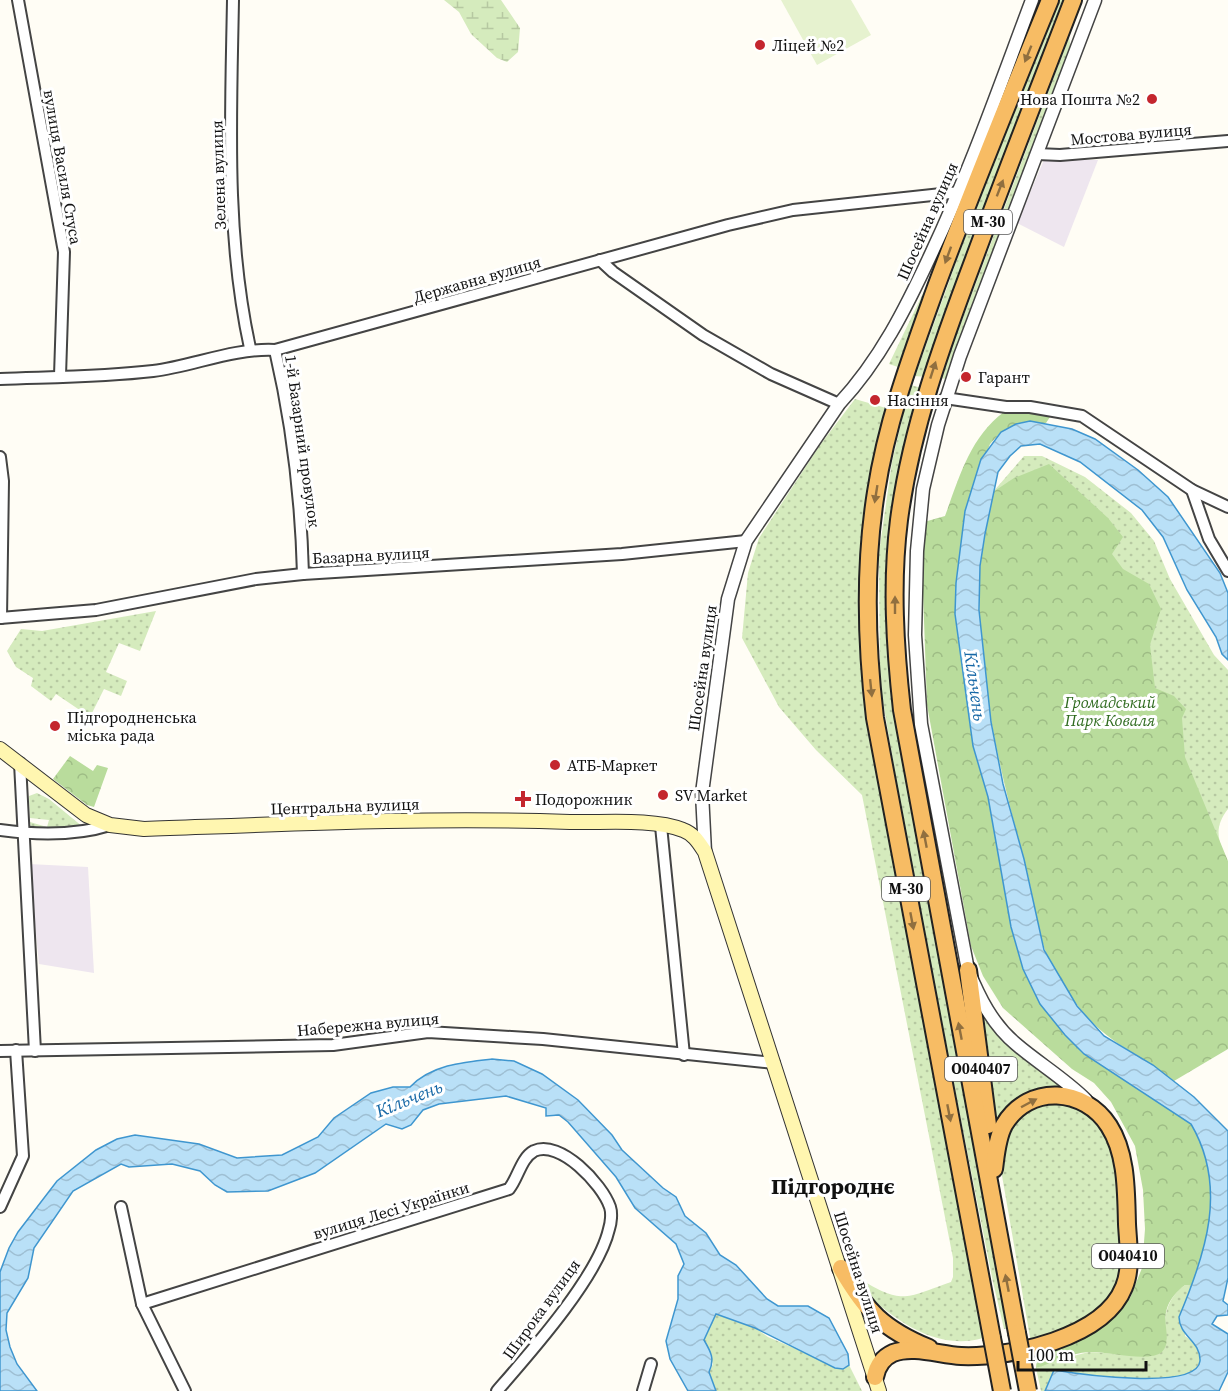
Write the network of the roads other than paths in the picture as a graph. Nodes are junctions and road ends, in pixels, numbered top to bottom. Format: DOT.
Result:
graph roads {
  1 [pos="18,0"];
  2 [pos="233,0"];
  3 [pos="1032,0"];
  4 [pos="1050,0"];
  5 [pos="1073,0"];
  6 [pos="1095,0"];
  7 [pos="1228,141"];
  8 [pos="1037,154"];
  9 [pos="960,192"];
  10 [pos="600,260"];
  11 [pos="250,348"];
  12 [pos="275,350"];
  13 [pos="60,376"];
  14 [pos="0,379"];
  15 [pos="945,398"];
  16 [pos="839,404"];
  17 [pos="0,457"];
  18 [pos="1192,490"];
  19 [pos="1228,507"];
  20 [pos="746,541"];
  21 [pos="1228,571"];
  22 [pos="303,574"];
  23 [pos="1,618"];
  24 [pos="0,749"];
  25 [pos="20,763"];
  26 [pos="110,825"];
  27 [pos="661,826"];
  28 [pos="0,831"];
  29 [pos="24,834"];
  30 [pos="705,852"];
  31 [pos="968,970"];
  32 [pos="16,1050"];
  33 [pos="0,1051"];
  34 [pos="35,1052"];
  35 [pos="684,1055"];
  36 [pos="774,1063"];
  37 [pos="1094,1108"];
  38 [pos="994,1169"];
  39 [pos="121,1207"];
  40 [pos="610,1207"];
  41 [pos="0,1208"];
  42 [pos="998,1233"];
  43 [pos="841,1268"];
  44 [pos="142,1304"];
  45 [pos="950,1355"];
  46 [pos="651,1364"];
  47 [pos="877,1384"];
  48 [pos="185,1391"];
  49 [pos="497,1391"];
  50 [pos="644,1391"];
  51 [pos="1002,1391"];
  52 [pos="1028,1391"];
  1 -- 13 [label="street, вулиця Василя Стуса"];
  2 -- 11 [label="street, Зелена вулиця"];
  3 -- 9 [label="street, Шосейна вулиця"];
  4 -- 51 [label="highway, М-30, one-way, bridge"];
  42 -- 5 [label="highway, М-30, one-way"];
  6 -- 8 [label="street, О040407"];
  7 -- 8 [label="street, Мостова вулиця"];
  8 -- 15 [label="street, О040407"];
  9 -- 10 [label="street, Державна вулиця"];
  9 -- 16 [label="street, Шосейна вулиця"];
  10 -- 12 [label="street, Державна вулиця"];
  10 -- 16 [label="street"];
  11 -- 12 [label="street, Державна вулиця"];
  11 -- 13 [label="street, Державна вулиця"];
  12 -- 22 [label="street, 1-й Базарний провулок"];
  13 -- 14 [label="street, Державна вулиця"];
  15 -- 18 [label="street"];
  15 -- 31 [label="street, О040407"];
  16 -- 20 [label="street, Шосейна вулиця"];
  17 -- 23 [label="street"];
  18 -- 19 [label="street"];
  18 -- 21 [label="street"];
  20 -- 22 [label="street, Базарна вулиця"];
  20 -- 30 [label="street, Шосейна вулиця"];
  22 -- 23 [label="street, Базарна вулиця"];
  24 -- 25 [label="main road, Центральна вулиця / О040410"];
  25 -- 26 [label="main road, Центральна вулиця / О040410"];
  25 -- 29 [label="street"];
  26 -- 27 [label="main road, Центральна вулиця / О040410"];
  26 -- 29 [label="street"];
  27 -- 30 [label="main road, Центральна вулиця / О040410"];
  27 -- 35 [label="street"];
  28 -- 29 [label="street"];
  29 -- 34 [label="street"];
  30 -- 36 [label="main road, Шосейна вулиця / О040410"];
  31 -- 37 [label="street"];
  31 -- 38 [label="highway, О040407"];
  32 -- 33 [label="street, Набережна вулиця"];
  32 -- 34 [label="street, Набережна вулиця"];
  32 -- 41 [label="street"];
  34 -- 35 [label="street, Набережна вулиця"];
  35 -- 36 [label="street, Набережна вулиця"];
  36 -- 43 [label="main road, Шосейна вулиця / О040410"];
  38 -- 37 [label="highway, О040410, one-way"];
  37 -- 45 [label="highway, О040410"];
  38 -- 42 [label="highway, О040410"];
  39 -- 44 [label="street"];
  40 -- 44 [label="street, вулиця Лесі Українки"];
  40 -- 49 [label="street, Широка вулиця"];
  52 -- 42 [label="highway, М-30, one-way, bridge"];
  43 -- 45 [label="highway, О040410"];
  43 -- 47 [label="main road, Шосейна вулиця / О040410"];
  44 -- 48 [label="street"];
  45 -- 47 [label="highway, О040410"];
  46 -- 50 [label="street"];
}
